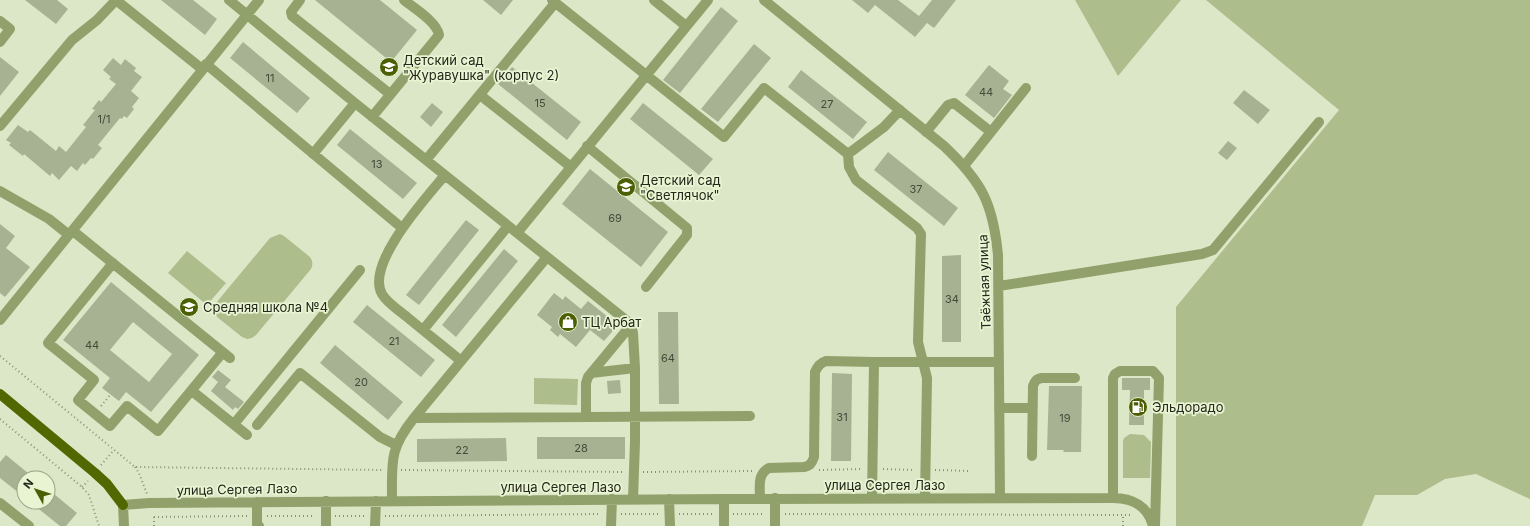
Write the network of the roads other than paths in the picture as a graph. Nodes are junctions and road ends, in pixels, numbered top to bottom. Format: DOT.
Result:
graph roads {
  1 [pos="229,0"];
  2 [pos="258,0"];
  3 [pos="300,0"];
  4 [pos="404,0"];
  5 [pos="654,0"];
  6 [pos="708,0"];
  7 [pos="764,0"];
  8 [pos="554,1"];
  9 [pos="246,14"];
  10 [pos="0,21"];
  11 [pos="686,26"];
  12 [pos="0,42"];
  13 [pos="204,66"];
  14 [pos="646,74"];
  15 [pos="1026,88"];
  16 [pos="390,94"];
  17 [pos="480,95"];
  18 [pos="355,103"];
  19 [pos="900,110"];
  20 [pos="372,117"];
  21 [pos="1319,122"];
  22 [pos="0,126"];
  23 [pos="926,132"];
  24 [pos="991,132"];
  25 [pos="587,146"];
  26 [pos="313,154"];
  27 [pos="848,154"];
  28 [pos="426,160"];
  29 [pos="964,166"];
  30 [pos="571,167"];
  31 [pos="445,175"];
  32 [pos="0,191"];
  33 [pos="508,226"];
  34 [pos="402,228"];
  35 [pos="71,233"];
  36 [pos="517,233"];
  37 [pos="547,257"];
  38 [pos="113,263"];
  39 [pos="360,270"];
  40 [pos="999,286"];
  41 [pos="646,287"];
  42 [pos="3,309"];
  43 [pos="0,320"];
  44 [pos="631,325"];
  45 [pos="423,330"];
  46 [pos="461,361"];
  47 [pos="874,362"];
  48 [pos="923,362"];
  49 [pos="999,362"];
  50 [pos="635,368"];
  51 [pos="591,373"];
  52 [pos="1075,378"];
  53 [pos="192,391"];
  54 [pos="0,394"];
  55 [pos="999,408"];
  56 [pos="1032,408"];
  57 [pos="636,416"];
  58 [pos="750,416"];
  59 [pos="586,417"];
  60 [pos="414,418"];
  61 [pos="234,424"];
  62 [pos="257,425"];
  63 [pos="247,435"];
  64 [pos="396,445"];
  65 [pos="1032,456"];
  66 [pos="724,498"];
  67 [pos="760,498"];
  68 [pos="775,498"];
  69 [pos="872,498"];
  70 [pos="925,498"];
  71 [pos="1000,498"];
  72 [pos="1113,498"];
  73 [pos="612,499"];
  74 [pos="633,499"];
  75 [pos="669,499"];
  76 [pos="376,501"];
  77 [pos="392,501"];
  78 [pos="257,502"];
  79 [pos="326,502"];
  80 [pos="123,505"];
  81 [pos="1,506"];
  82 [pos="258,521"];
  83 [pos="326,521"];
  84 [pos="375,521"];
  85 [pos="29,526"];
  86 [pos="124,526"];
  87 [pos="612,526"];
  88 [pos="670,526"];
  89 [pos="724,526"];
  90 [pos="775,526"];
  91 [pos="1154,526"];
  1 -- 9 [label="street"];
  2 -- 9 [label="street"];
  3 -- 16 [label="street"];
  4 -- 16 [label="street"];
  5 -- 11 [label="street"];
  6 -- 11 [label="street"];
  7 -- 19 [label="street, Таёжная улица"];
  8 -- 14 [label="street"];
  8 -- 17 [label="street"];
  9 -- 13 [label="street"];
  9 -- 18 [label="street"];
  10 -- 12 [label="street"];
  11 -- 14 [label="street"];
  13 -- 22 [label="street"];
  13 -- 26 [label="street"];
  13 -- 35 [label="street"];
  14 -- 25 [label="street"];
  14 -- 27 [label="street"];
  15 -- 24 [label="street"];
  16 -- 20 [label="street"];
  17 -- 28 [label="street"];
  17 -- 30 [label="street"];
  18 -- 20 [label="street"];
  18 -- 26 [label="street"];
  19 -- 23 [label="street, Таёжная улица"];
  19 -- 27 [label="street"];
  20 -- 28 [label="street"];
  21 -- 40 [label="street"];
  23 -- 24 [label="street"];
  23 -- 29 [label="street, Таёжная улица"];
  24 -- 29 [label="street"];
  25 -- 30 [label="street"];
  25 -- 41 [label="street"];
  26 -- 34 [label="street"];
  27 -- 48 [label="street"];
  28 -- 31 [label="street"];
  29 -- 40 [label="street, Таёжная улица"];
  30 -- 36 [label="street"];
  31 -- 33 [label="street"];
  31 -- 34 [label="street"];
  32 -- 35 [label="street"];
  33 -- 36 [label="street"];
  33 -- 45 [label="street"];
  34 -- 45 [label="street"];
  35 -- 38 [label="street"];
  35 -- 42 [label="street"];
  36 -- 37 [label="street"];
  37 -- 44 [label="street"];
  37 -- 46 [label="street"];
  38 -- 53 [label="street"];
  38 -- 53 [label="street"];
  39 -- 61 [label="street"];
  40 -- 49 [label="street, Таёжная улица"];
  42 -- 43 [label="street"];
  44 -- 50 [label="street"];
  44 -- 51 [label="street"];
  45 -- 46 [label="street"];
  46 -- 60 [label="street"];
  47 -- 48 [label="street"];
  47 -- 67 [label="street"];
  47 -- 69 [label="street"];
  48 -- 49 [label="street"];
  48 -- 70 [label="street"];
  49 -- 55 [label="street, Таёжная улица"];
  50 -- 51 [label="street"];
  50 -- 57 [label="street"];
  51 -- 59 [label="street"];
  52 -- 56 [label="street"];
  53 -- 61 [label="street"];
  54 -- 80 [label="main road"];
  55 -- 56 [label="street"];
  55 -- 71 [label="street, Таёжная улица"];
  56 -- 65 [label="street"];
  57 -- 58 [label="street"];
  57 -- 59 [label="street"];
  57 -- 74 [label="street"];
  59 -- 60 [label="street"];
  60 -- 64 [label="street"];
  61 -- 63 [label="street"];
  62 -- 64 [label="street"];
  64 -- 77 [label="street"];
  66 -- 67 [label="street, улица Сергея Лазо"];
  66 -- 75 [label="street, улица Сергея Лазо"];
  66 -- 89 [label="street"];
  67 -- 68 [label="street, улица Сергея Лазо"];
  68 -- 69 [label="street, улица Сергея Лазо"];
  68 -- 90 [label="street"];
  69 -- 70 [label="street, улица Сергея Лазо"];
  70 -- 71 [label="street, улица Сергея Лазо"];
  71 -- 72 [label="street"];
  72 -- 91 [label="street"];
  72 -- 91 [label="street"];
  73 -- 74 [label="street, улица Сергея Лазо"];
  73 -- 77 [label="street, улица Сергея Лазо"];
  73 -- 87 [label="street"];
  74 -- 75 [label="street, улица Сергея Лазо"];
  75 -- 88 [label="street"];
  76 -- 77 [label="street, улица Сергея Лазо"];
  76 -- 79 [label="street, улица Сергея Лазо"];
  76 -- 84 [label="street"];
  78 -- 79 [label="street, улица Сергея Лазо"];
  78 -- 80 [label="street, улица Сергея Лазо"];
  78 -- 82 [label="street"];
  79 -- 83 [label="street"];
  80 -- 86 [label="street"];
  81 -- 85 [label="street"];
}
